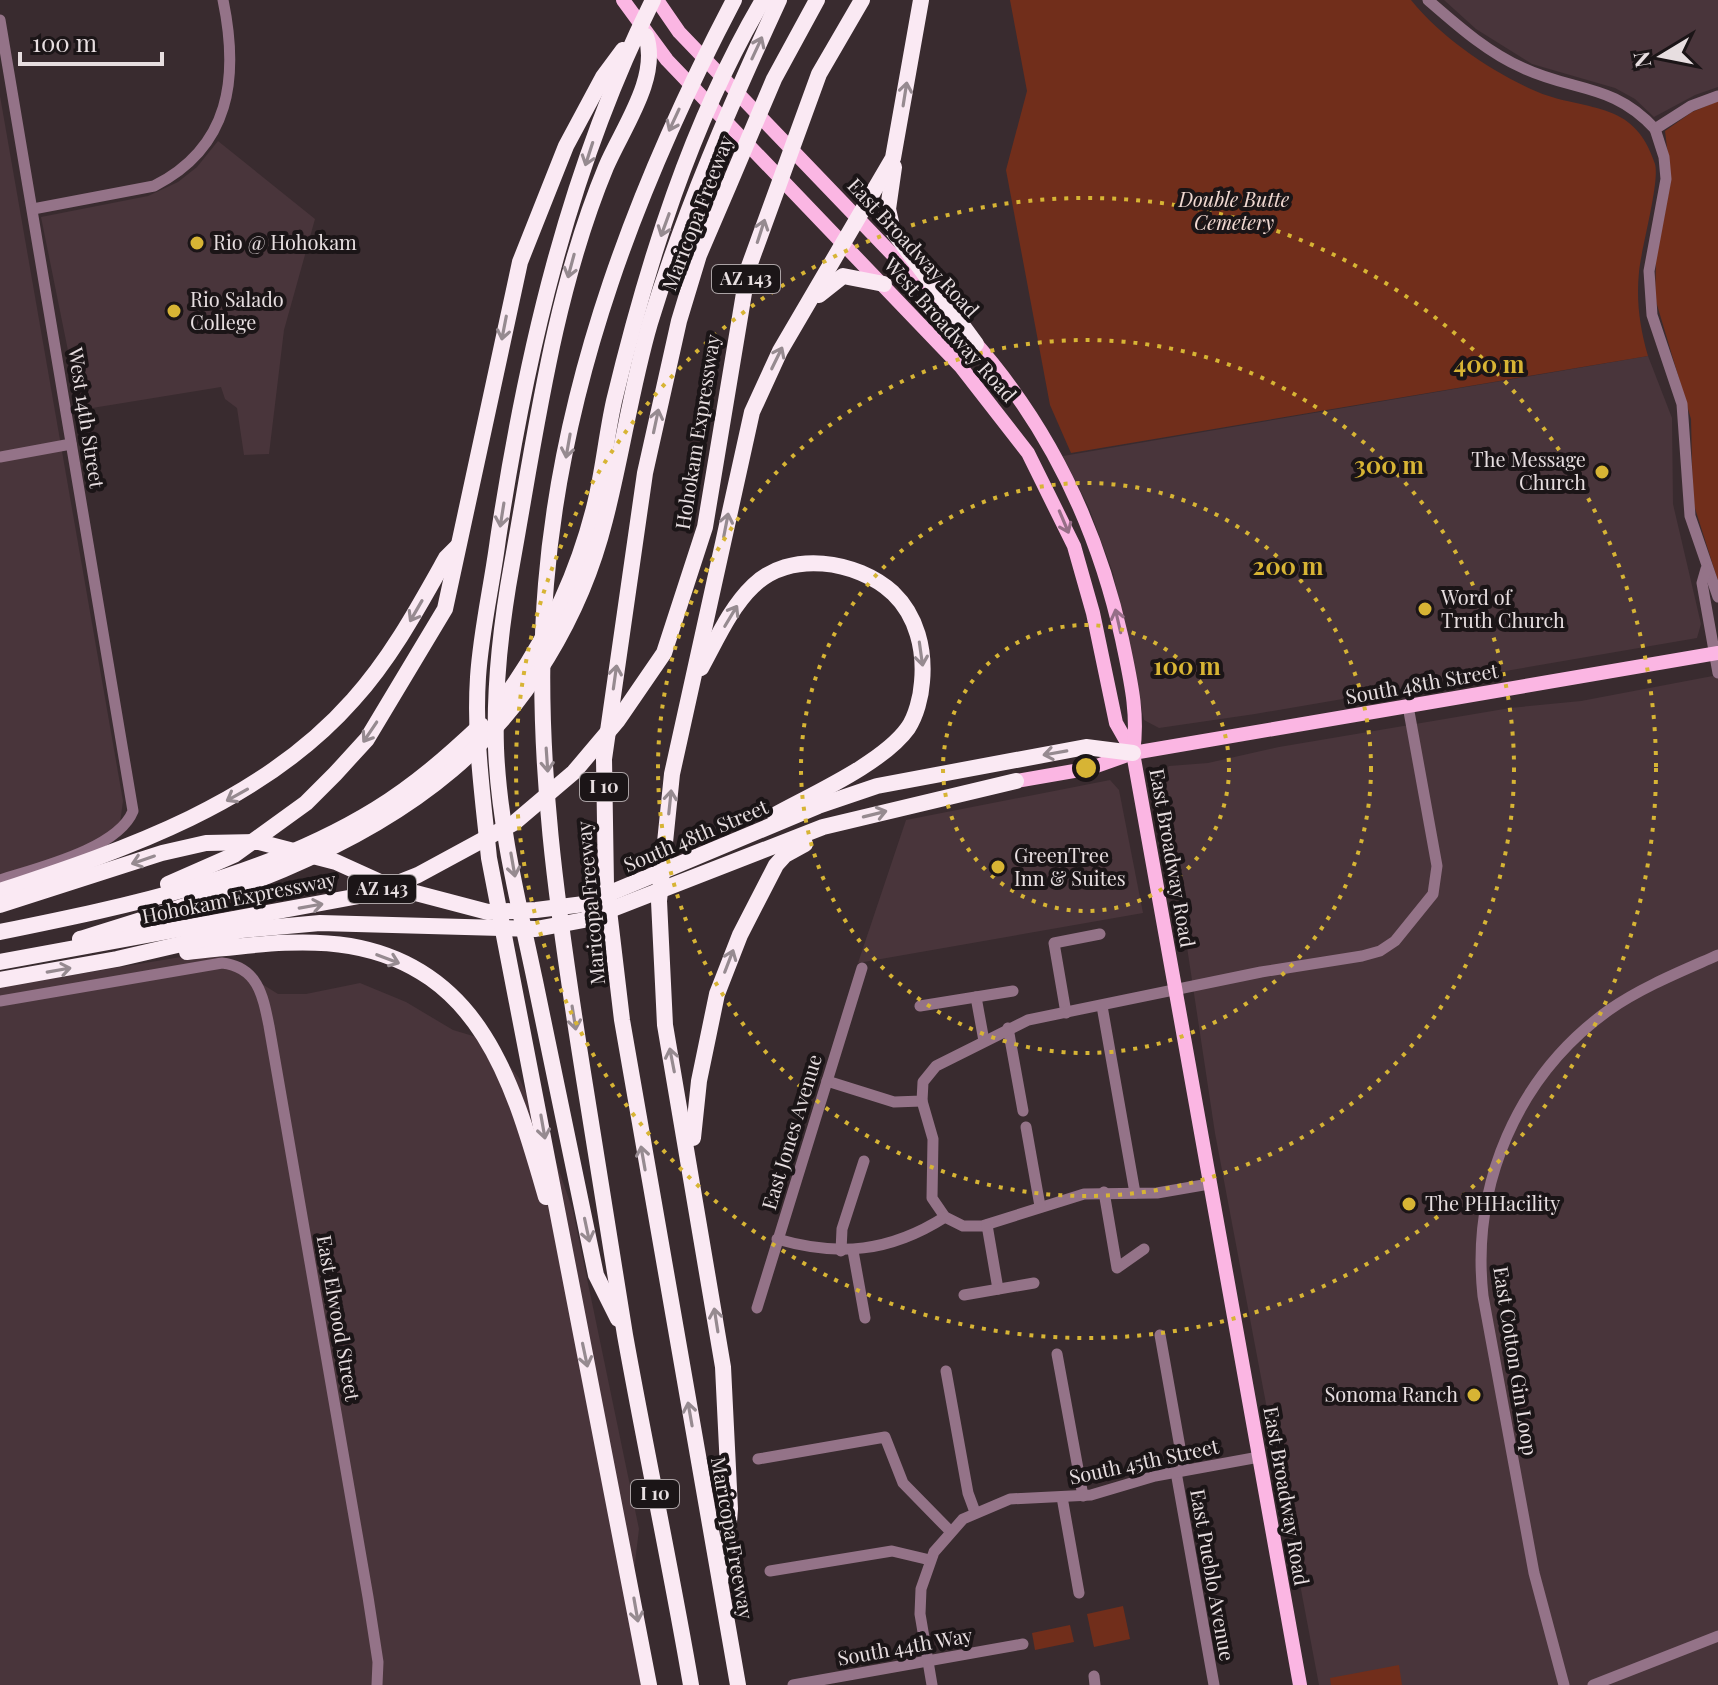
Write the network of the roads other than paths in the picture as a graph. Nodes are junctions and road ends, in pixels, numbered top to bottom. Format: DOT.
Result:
graph roads {
  1 [pos="223,0"];
  2 [pos="623,0"];
  3 [pos="655,0"];
  4 [pos="734,0"];
  5 [pos="763,0"];
  6 [pos="779,0"];
  7 [pos="817,0"];
  8 [pos="862,0"];
  9 [pos="921,0"];
  10 [pos="1428,0"];
  11 [pos="0,20"];
  12 [pos="642,33"];
  13 [pos="1718,96"];
  14 [pos="1655,129"];
  15 [pos="898,138"];
  16 [pos="33,209"];
  17 [pos="858,217"];
  18 [pos="842,242"];
  19 [pos="884,284"];
  20 [pos="802,314"];
  21 [pos="976,344"];
  22 [pos="71,444"];
  23 [pos="0,457"];
  24 [pos="600,514"];
  25 [pos="458,546"];
  26 [pos="1706,569"];
  27 [pos="1718,597"];
  28 [pos="1716,654"];
  29 [pos="1718,673"];
  30 [pos="692,684"];
  31 [pos="1408,706"];
  32 [pos="1133,753"];
  33 [pos="1016,781"];
  34 [pos="823,827"];
  35 [pos="703,854"];
  36 [pos="0,880"];
  37 [pos="0,891"];
  38 [pos="0,905"];
  39 [pos="114,906"];
  40 [pos="0,932"];
  41 [pos="1100,934"];
  42 [pos="1718,955"];
  43 [pos="117,959"];
  44 [pos="7,961"];
  45 [pos="862,968"];
  46 [pos="0,980"];
  47 [pos="1013,991"];
  48 [pos="1175,991"];
  49 [pos="976,997"];
  50 [pos="0,1001"];
  51 [pos="920,1006"];
  52 [pos="1102,1006"];
  53 [pos="1066,1013"];
  54 [pos="1008,1028"];
  55 [pos="984,1041"];
  56 [pos="827,1081"];
  57 [pos="922,1101"];
  58 [pos="1023,1111"];
  59 [pos="1026,1127"];
  60 [pos="864,1161"];
  61 [pos="691,1164"];
  62 [pos="1209,1184"];
  63 [pos="1104,1192"];
  64 [pos="1135,1193"];
  65 [pos="1040,1206"];
  66 [pos="945,1217"];
  67 [pos="987,1225"];
  68 [pos="777,1239"];
  69 [pos="1144,1249"];
  70 [pos="847,1251"];
  71 [pos="569,1279"];
  72 [pos="1034,1283"];
  73 [pos="998,1289"];
  74 [pos="964,1295"];
  75 [pos="757,1308"];
  76 [pos="865,1318"];
  77 [pos="625,1335"];
  78 [pos="1160,1335"];
  79 [pos="1057,1354"];
  80 [pos="946,1371"];
  81 [pos="1259,1457"];
  82 [pos="758,1459"];
  83 [pos="1180,1471"];
  84 [pos="1083,1496"];
  85 [pos="1062,1497"];
  86 [pos="975,1512"];
  87 [pos="950,1531"];
  88 [pos="930,1560"];
  89 [pos="770,1571"];
  90 [pos="1079,1593"];
  91 [pos="723,1601"];
  92 [pos="1718,1636"];
  93 [pos="1023,1644"];
  94 [pos="927,1661"];
  95 [pos="377,1685"];
  96 [pos="649,1685"];
  97 [pos="691,1685"];
  98 [pos="738,1685"];
  99 [pos="793,1685"];
  100 [pos="932,1685"];
  101 [pos="1214,1685"];
  102 [pos="1300,1685"];
  103 [pos="1564,1685"];
  104 [pos="1593,1685"];
  1 -- 16 [label="street"];
  2 -- 12 [label="main road, West Broadway Road"];
  3 -- 12 [label="highway"];
  3 -- 17 [label="main road, East Broadway Road"];
  4 -- 77 [label="highway, Maricopa Freeway / I 10, one-way"];
  5 -- 24 [label="highway, one-way"];
  24 -- 6 [label="highway, one-way"];
  91 -- 7 [label="highway, Maricopa Freeway / I 10, one-way"];
  44 -- 8 [label="highway, Hohokam Expressway / AZ 143, one-way"];
  15 -- 9 [label="highway, one-way"];
  10 -- 14 [label="street"];
  11 -- 16 [label="street, West 14th Street"];
  12 -- 18 [label="main road, West Broadway Road"];
  12 -- 25 [label="highway, one-way"];
  12 -- 71 [label="highway, one-way"];
  12 -- 77 [label="highway, one-way"];
  13 -- 14 [label="street"];
  14 -- 26 [label="street"];
  15 -- 17 [label="highway"];
  15 -- 21 [label="highway"];
  16 -- 22 [label="street, West 14th Street"];
  17 -- 18 [label="highway"];
  17 -- 21 [label="main road, East Broadway Road"];
  18 -- 19 [label="main road, West Broadway Road"];
  18 -- 20 [label="highway"];
  19 -- 20 [label="highway"];
  19 -- 32 [label="main road, West Broadway Road, one-way"];
  30 -- 20 [label="highway, one-way"];
  32 -- 21 [label="main road, East Broadway Road, one-way"];
  22 -- 23 [label="street"];
  22 -- 36 [label="street, West 14th Street"];
  24 -- 39 [label="highway"];
  24 -- 44 [label="highway"];
  25 -- 37 [label="highway, one-way"];
  25 -- 39 [label="highway, one-way"];
  26 -- 27 [label="street"];
  26 -- 28 [label="street"];
  28 -- 29 [label="street"];
  28 -- 31 [label="main road, South 48th Street"];
  30 -- 35 [label="highway, one-way"];
  61 -- 30 [label="highway, one-way"];
  31 -- 32 [label="main road, South 48th Street"];
  31 -- 48 [label="street"];
  32 -- 33 [label="main road, South 48th Street"];
  32 -- 35 [label="highway, South 48th Street, one-way"];
  32 -- 48 [label="main road, East Broadway Road"];
  34 -- 33 [label="highway, South 48th Street, one-way"];
  34 -- 43 [label="highway, South 48th Street"];
  61 -- 34 [label="highway, one-way"];
  35 -- 38 [label="highway, South 48th Street, one-way"];
  39 -- 40 [label="highway, Hohokam Expressway"];
  41 -- 53 [label="street"];
  42 -- 103 [label="street, East Cotton Gin Loop"];
  46 -- 43 [label="highway, South 48th Street, one-way"];
  43 -- 71 [label="highway, one-way"];
  45 -- 56 [label="street, East Jones Avenue"];
  47 -- 49 [label="street"];
  48 -- 52 [label="street"];
  48 -- 62 [label="main road, East Broadway Road"];
  49 -- 51 [label="street"];
  49 -- 55 [label="street"];
  50 -- 95 [label="street, East Elwood Street"];
  52 -- 53 [label="street"];
  52 -- 64 [label="street"];
  53 -- 54 [label="street"];
  54 -- 55 [label="street"];
  54 -- 58 [label="street"];
  55 -- 57 [label="street"];
  56 -- 57 [label="street"];
  56 -- 68 [label="street, East Jones Avenue"];
  57 -- 66 [label="street"];
  59 -- 65 [label="street"];
  60 -- 70 [label="street"];
  91 -- 61 [label="highway, one-way"];
  62 -- 64 [label="street"];
  62 -- 81 [label="main road, East Broadway Road"];
  63 -- 64 [label="street"];
  63 -- 65 [label="street"];
  63 -- 69 [label="street"];
  65 -- 67 [label="street"];
  66 -- 67 [label="street"];
  66 -- 70 [label="street"];
  67 -- 73 [label="street"];
  68 -- 70 [label="street"];
  68 -- 75 [label="street, East Jones Avenue"];
  70 -- 76 [label="street"];
  71 -- 96 [label="highway, one-way"];
  72 -- 73 [label="street"];
  73 -- 74 [label="street"];
  77 -- 97 [label="highway, Maricopa Freeway / I 10"];
  78 -- 83 [label="street, East Pueblo Avenue"];
  79 -- 84 [label="street"];
  80 -- 86 [label="street"];
  81 -- 83 [label="street, South 45th Street"];
  81 -- 102 [label="main road, East Broadway Road"];
  82 -- 87 [label="street"];
  83 -- 84 [label="street, South 45th Street"];
  83 -- 101 [label="street, East Pueblo Avenue"];
  84 -- 85 [label="street, South 45th Street"];
  85 -- 86 [label="street, South 45th Street"];
  85 -- 90 [label="street"];
  86 -- 87 [label="street, South 45th Street"];
  87 -- 88 [label="street, South 45th Street"];
  88 -- 89 [label="street"];
  88 -- 94 [label="street"];
  91 -- 98 [label="highway, Maricopa Freeway / I 10"];
  92 -- 104 [label="street"];
  93 -- 94 [label="street, South 44th Way"];
  94 -- 99 [label="street, South 44th Way"];
  94 -- 100 [label="street"];
}
